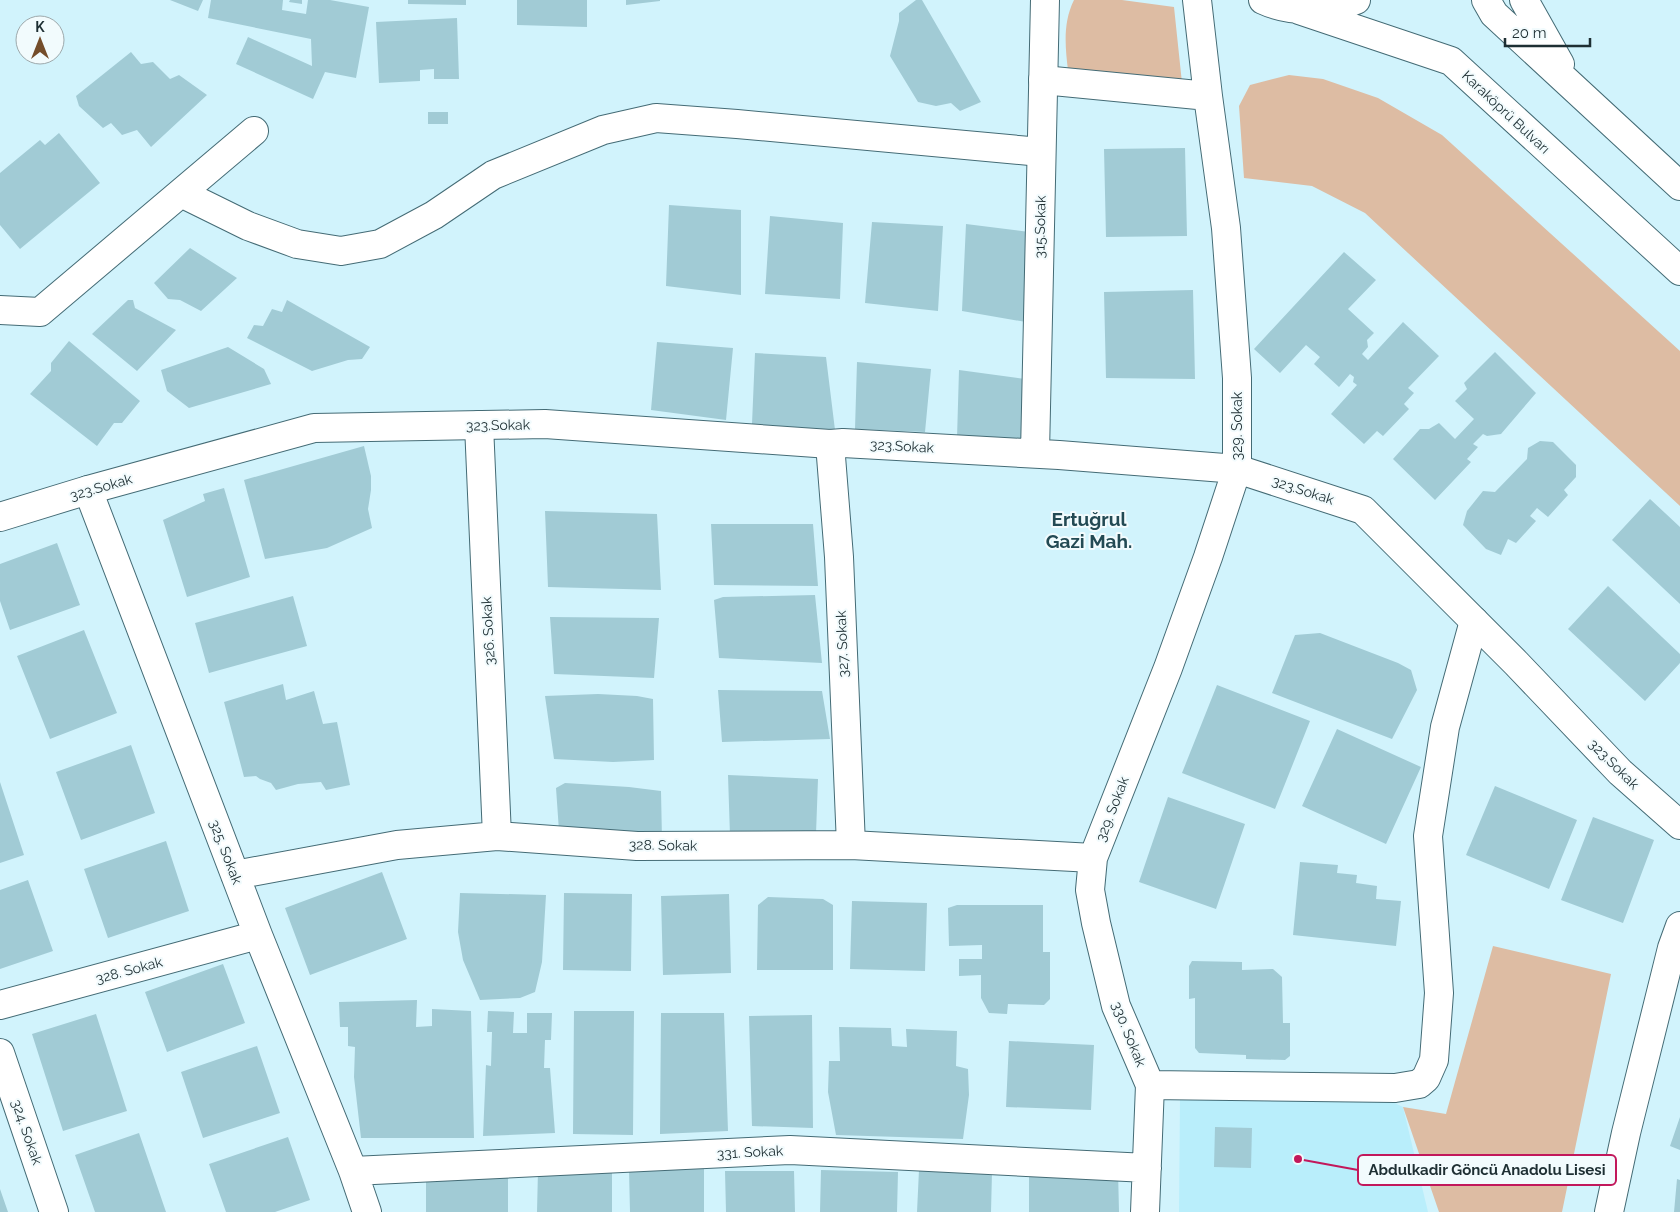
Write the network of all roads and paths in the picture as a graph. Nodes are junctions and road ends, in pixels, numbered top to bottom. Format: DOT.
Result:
graph roads {
  1 [pos="1045,0"];
  2 [pos="1197,0"];
  3 [pos="1264,0"];
  4 [pos="1356,0"];
  5 [pos="1486,0"];
  6 [pos="1524,0"];
  7 [pos="1299,10"];
  8 [pos="1043,80"];
  9 [pos="1575,89"];
  10 [pos="1208,96"];
  11 [pos="254,131"];
  12 [pos="1041,152"];
  13 [pos="1680,186"];
  14 [pos="181,193"];
  15 [pos="1680,271"];
  16 [pos="0,310"];
  17 [pos="479,425"];
  18 [pos="830,444"];
  19 [pos="1035,453"];
  20 [pos="1237,469"];
  21 [pos="88,490"];
  22 [pos="0,517"];
  23 [pos="1474,621"];
  24 [pos="1680,825"];
  25 [pos="497,836"];
  26 [pos="851,845"];
  27 [pos="1093,858"];
  28 [pos="235,875"];
  29 [pos="1680,926"];
  30 [pos="258,935"];
  31 [pos="0,1005"];
  32 [pos="0,1052"];
  33 [pos="1150,1085"];
  34 [pos="1146,1168"];
  35 [pos="353,1171"];
  36 [pos="54,1212"];
  37 [pos="367,1212"];
  38 [pos="1145,1212"];
  39 [pos="1609,1212"];
  1 -- 8 [label="main road, 315.Sokak"];
  2 -- 10 [label="main road, 329. Sokak"];
  3 -- 7 [label="main road"];
  4 -- 7 [label="main road"];
  5 -- 9 [label="main road"];
  6 -- 9 [label="main road"];
  7 -- 15 [label="main road, Karaköprü Bulvarı"];
  8 -- 10 [label="main road"];
  8 -- 12 [label="main road, 315.Sokak"];
  9 -- 13 [label="main road"];
  10 -- 20 [label="main road, 329. Sokak"];
  11 -- 14 [label="main road"];
  12 -- 14 [label="main road"];
  12 -- 19 [label="main road, 315.Sokak"];
  14 -- 16 [label="main road"];
  17 -- 18 [label="main road, 323.Sokak"];
  17 -- 21 [label="main road, 323.Sokak"];
  17 -- 25 [label="main road, 326. Sokak"];
  18 -- 19 [label="main road, 323.Sokak"];
  18 -- 26 [label="main road, 327. Sokak"];
  19 -- 20 [label="main road, 323.Sokak"];
  20 -- 23 [label="main road, 323.Sokak"];
  20 -- 27 [label="main road, 329. Sokak"];
  21 -- 22 [label="main road, 323.Sokak"];
  21 -- 28 [label="main road, 325. Sokak"];
  23 -- 24 [label="main road, 323.Sokak"];
  23 -- 33 [label="main road"];
  25 -- 26 [label="main road, 328. Sokak"];
  25 -- 28 [label="main road, 328. Sokak"];
  26 -- 27 [label="main road, 328. Sokak"];
  27 -- 33 [label="main road, 330. Sokak"];
  28 -- 30 [label="main road, 325. Sokak"];
  29 -- 39 [label="main road"];
  30 -- 31 [label="main road, 328. Sokak"];
  30 -- 35 [label="main road, 325. Sokak"];
  32 -- 36 [label="main road, 324. Sokak"];
  33 -- 34 [label="main road, 330. Sokak"];
  34 -- 35 [label="main road, 331. Sokak"];
  34 -- 38 [label="main road, 330. Sokak"];
  35 -- 37 [label="main road, 325. Sokak"];
}
